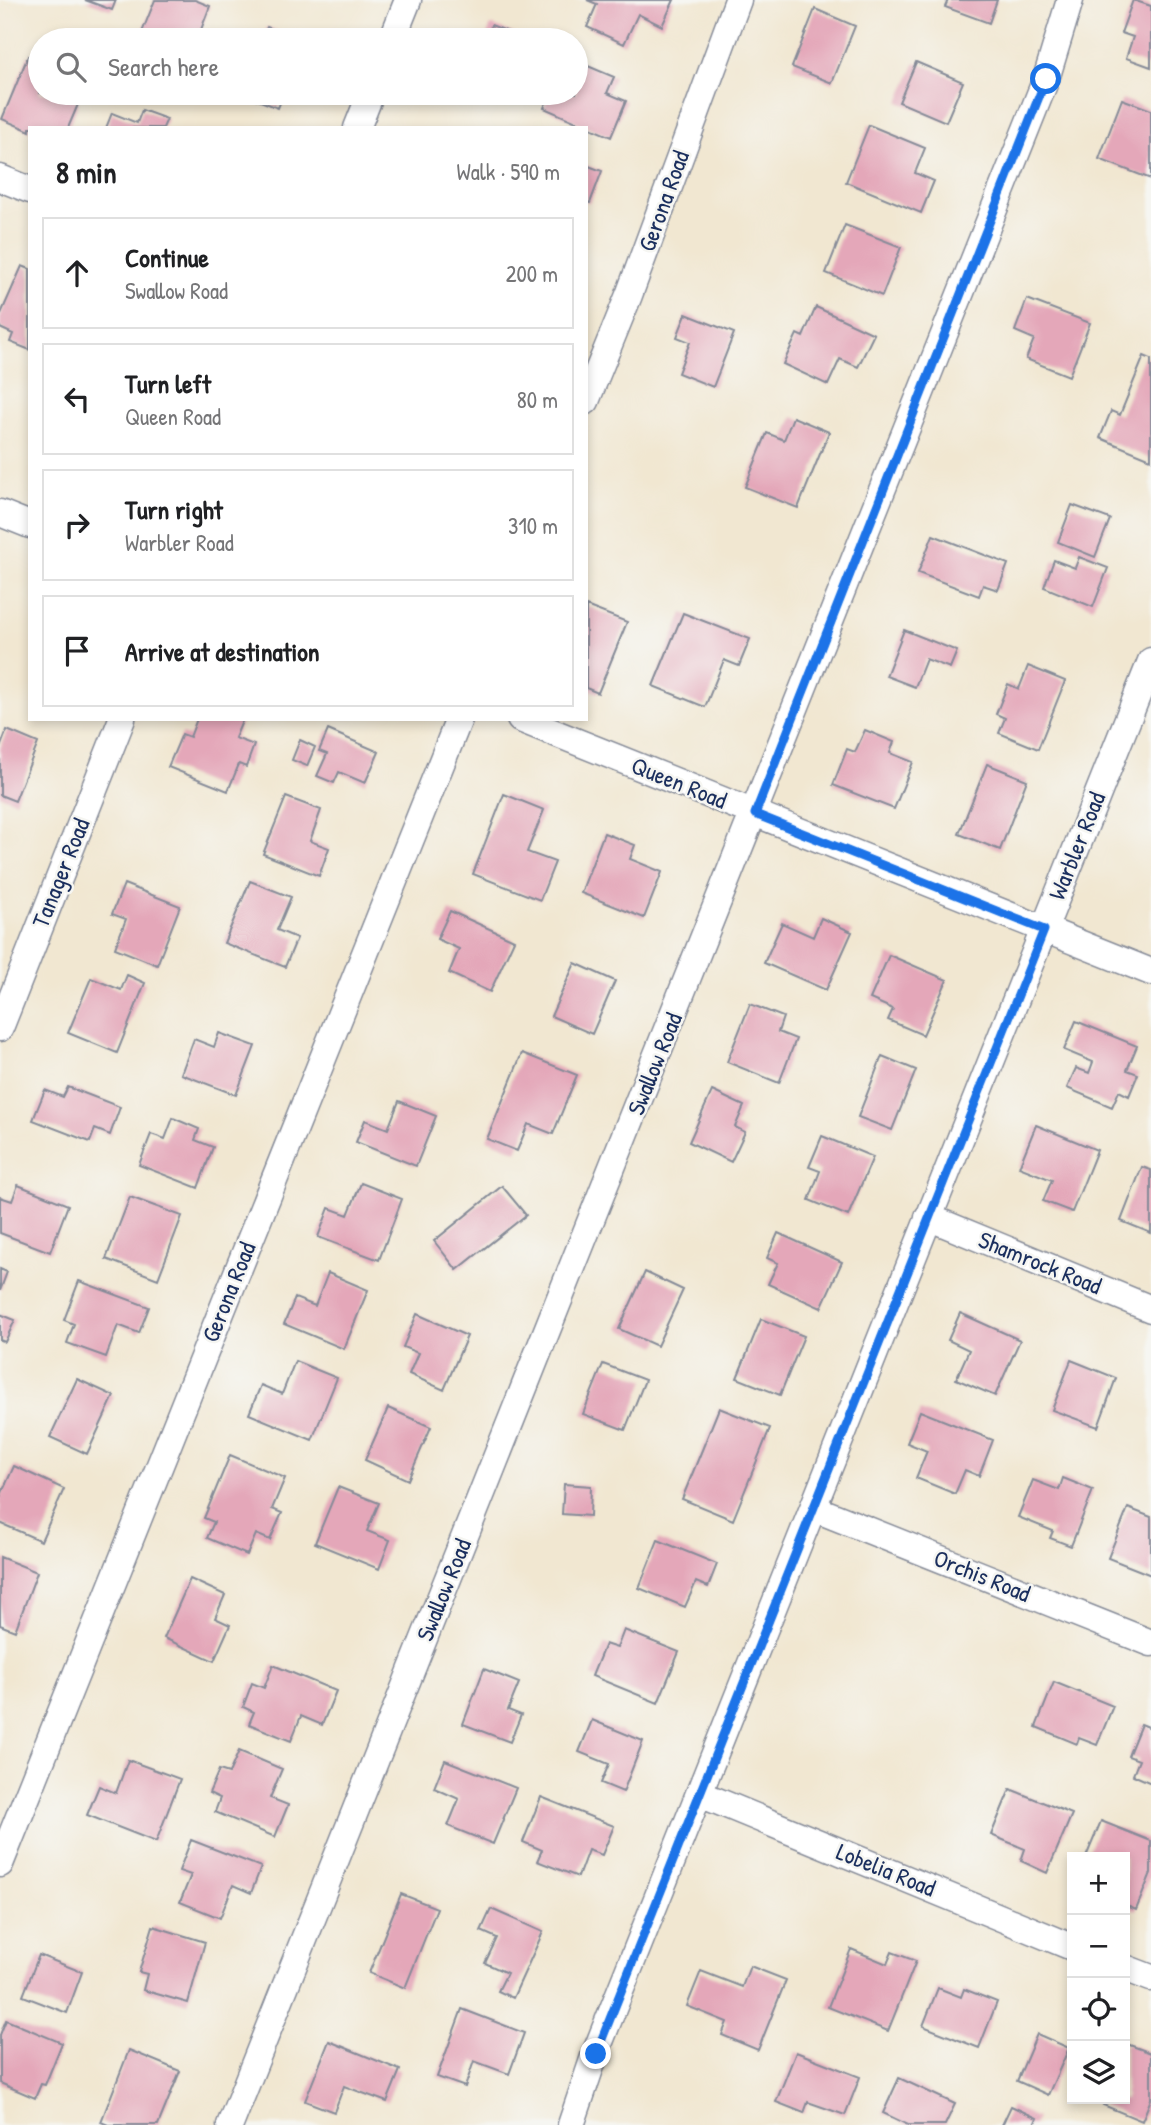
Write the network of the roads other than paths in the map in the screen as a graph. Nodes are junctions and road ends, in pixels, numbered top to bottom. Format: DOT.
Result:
graph roads {
  1 [pos="738,0"];
  2 [pos="1070,0"];
  3 [pos="401,2"];
  4 [pos="395,28"];
  5 [pos="366,105"];
  6 [pos="358,126"];
  7 [pos="0,178"];
  8 [pos="28,189"];
  9 [pos="588,396"];
  10 [pos="0,513"];
  11 [pos="28,524"];
  12 [pos="1151,661"];
  13 [pos="121,721"];
  14 [pos="458,721"];
  15 [pos="525,721"];
  16 [pos="755,814"];
  17 [pos="1044,930"];
  18 [pos="1151,972"];
  19 [pos="10,974"];
  20 [pos="0,1028"];
  21 [pos="929,1217"];
  22 [pos="1151,1309"];
  23 [pos="813,1508"];
  24 [pos="1151,1643"];
  25 [pos="700,1794"];
  26 [pos="0,1864"];
  27 [pos="1067,1945"];
  28 [pos="1130,1970"];
  29 [pos="1151,1978"];
  30 [pos="230,2125"];
  31 [pos="571,2125"];
  1 -- 9 [label="street, Gerona Road"];
  2 -- 16 [label="street, Swallow Road"];
  3 -- 4 [label="street"];
  5 -- 6 [label="street"];
  7 -- 8 [label="street"];
  10 -- 11 [label="street"];
  12 -- 17 [label="street, Warbler Road"];
  13 -- 19 [label="street, Tanager Road"];
  14 -- 26 [label="street, Gerona Road"];
  15 -- 16 [label="street, Queen Road"];
  16 -- 17 [label="street, Queen Road"];
  16 -- 30 [label="street, Swallow Road"];
  17 -- 18 [label="street, Queen Road"];
  17 -- 21 [label="street, Warbler Road"];
  19 -- 20 [label="street, Tanager Road"];
  21 -- 22 [label="street, Shamrock Road"];
  21 -- 23 [label="street, Warbler Road"];
  23 -- 24 [label="street, Orchis Road"];
  23 -- 25 [label="street, Warbler Road"];
  25 -- 27 [label="street, Lobelia Road"];
  25 -- 31 [label="street, Warbler Road"];
  28 -- 29 [label="street"];
}
